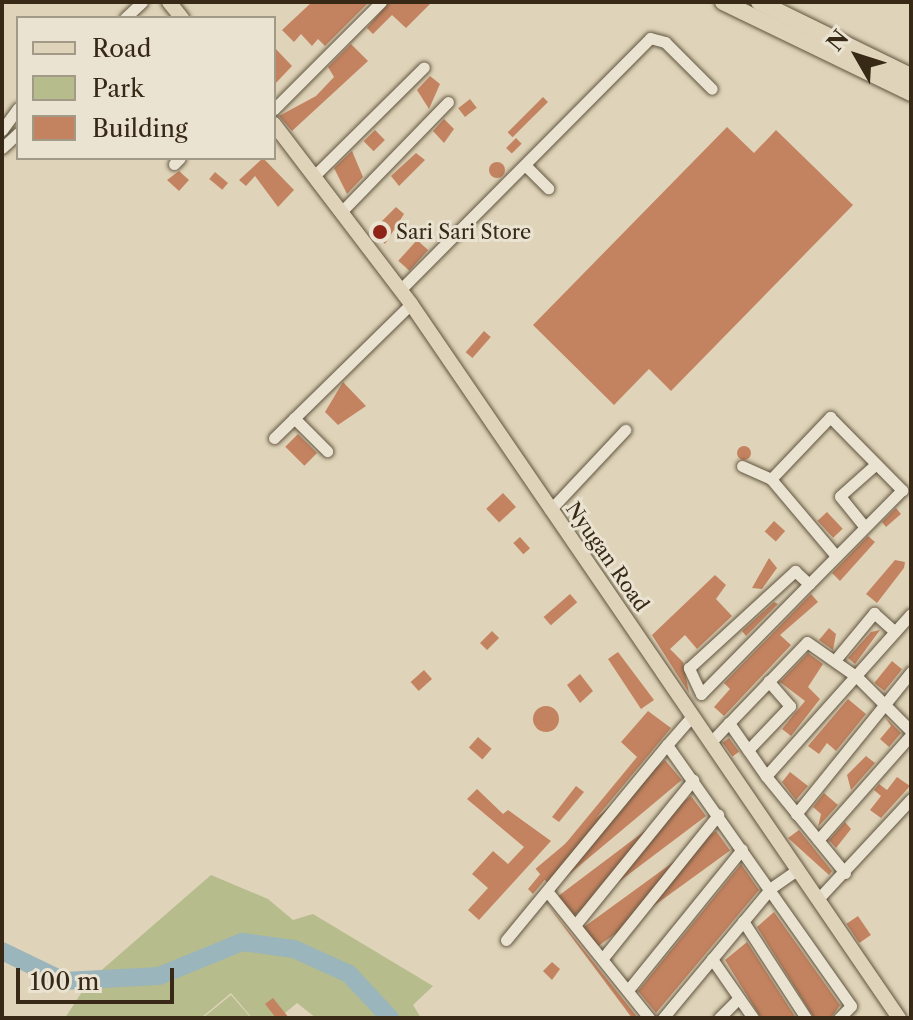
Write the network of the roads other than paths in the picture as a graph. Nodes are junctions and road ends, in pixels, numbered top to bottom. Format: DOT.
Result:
graph roads {
  1 [pos="142,2"];
  2 [pos="381,2"];
  3 [pos="723,2"];
  4 [pos="759,2"];
  5 [pos="127,16"];
  6 [pos="424,67"];
  7 [pos="911,76"];
  8 [pos="712,89"];
  9 [pos="911,93"];
  10 [pos="448,102"];
  11 [pos="276,107"];
  12 [pos="16,111"];
  13 [pos="276,126"];
  14 [pos="2,130"];
  15 [pos="525,165"];
  16 [pos="315,175"];
  17 [pos="548,188"];
  18 [pos="342,211"];
  19 [pos="400,290"];
  20 [pos="411,304"];
  21 [pos="294,418"];
  22 [pos="625,430"];
  23 [pos="274,438"];
  24 [pos="327,451"];
  25 [pos="876,464"];
  26 [pos="742,466"];
  27 [pos="771,479"];
  28 [pos="550,510"];
  29 [pos="864,526"];
  30 [pos="836,556"];
  31 [pos="809,584"];
  32 [pos="911,614"];
  33 [pos="895,632"];
  34 [pos="836,659"];
  35 [pos="911,672"];
  36 [pos="857,677"];
  37 [pos="768,681"];
  38 [pos="701,694"];
  39 [pos="885,706"];
  40 [pos="690,712"];
  41 [pos="729,723"];
  42 [pos="911,733"];
  43 [pos="711,742"];
  44 [pos="667,745"];
  45 [pos="748,750"];
  46 [pos="766,776"];
  47 [pos="693,780"];
  48 [pos="911,799"];
  49 [pos="796,814"];
  50 [pos="718,815"];
  51 [pos="818,840"];
  52 [pos="742,849"];
  53 [pos="797,870"];
  54 [pos="845,873"];
  55 [pos="771,888"];
  56 [pos="547,891"];
  57 [pos="818,899"];
  58 [pos="743,921"];
  59 [pos="576,924"];
  60 [pos="506,940"];
  61 [pos="603,958"];
  62 [pos="712,959"];
  63 [pos="628,990"];
  64 [pos="739,998"];
  65 [pos="649,1018"];
  66 [pos="663,1018"];
  67 [pos="719,1018"];
  68 [pos="753,1018"];
  69 [pos="806,1018"];
  70 [pos="839,1018"];
  71 [pos="899,1018"];
  1 -- 5 [label="street"];
  2 -- 11 [label="street"];
  3 -- 9 [label="highway"];
  4 -- 7 [label="highway"];
  6 -- 16 [label="street"];
  8 -- 15 [label="street"];
  10 -- 18 [label="street"];
  12 -- 14 [label="street"];
  13 -- 16 [label="main road, Nyugan Road"];
  15 -- 17 [label="street"];
  15 -- 19 [label="street"];
  16 -- 18 [label="main road, Nyugan Road"];
  18 -- 19 [label="main road, Nyugan Road"];
  19 -- 20 [label="main road, Nyugan Road"];
  20 -- 21 [label="street"];
  20 -- 28 [label="main road, Nyugan Road"];
  21 -- 23 [label="street"];
  21 -- 24 [label="street"];
  22 -- 28 [label="street"];
  25 -- 27 [label="street"];
  25 -- 29 [label="street"];
  25 -- 29 [label="street"];
  26 -- 27 [label="street"];
  27 -- 30 [label="street"];
  28 -- 40 [label="main road, Nyugan Road"];
  29 -- 30 [label="street"];
  30 -- 31 [label="street"];
  31 -- 38 [label="street"];
  31 -- 38 [label="street"];
  32 -- 33 [label="street"];
  33 -- 34 [label="street"];
  33 -- 36 [label="street"];
  34 -- 36 [label="street"];
  34 -- 37 [label="street"];
  35 -- 39 [label="street"];
  36 -- 39 [label="street"];
  36 -- 46 [label="street"];
  37 -- 41 [label="street"];
  37 -- 45 [label="street"];
  38 -- 40 [label="street"];
  39 -- 42 [label="street"];
  39 -- 49 [label="street"];
  40 -- 43 [label="main road, Nyugan Road"];
  40 -- 44 [label="street"];
  41 -- 43 [label="street"];
  41 -- 45 [label="street"];
  42 -- 51 [label="street"];
  43 -- 53 [label="main road, Nyugan Road"];
  44 -- 47 [label="street"];
  44 -- 56 [label="street"];
  45 -- 46 [label="street"];
  46 -- 49 [label="street"];
  47 -- 50 [label="street"];
  47 -- 59 [label="street"];
  48 -- 54 [label="street"];
  49 -- 51 [label="street"];
  50 -- 52 [label="street"];
  50 -- 61 [label="street"];
  51 -- 54 [label="street"];
  52 -- 55 [label="street"];
  52 -- 63 [label="street"];
  53 -- 55 [label="street"];
  53 -- 57 [label="main road, Nyugan Road"];
  54 -- 57 [label="street"];
  55 -- 58 [label="street"];
  55 -- 70 [label="street"];
  56 -- 59 [label="street"];
  56 -- 60 [label="street"];
  57 -- 71 [label="main road, Nyugan Road"];
  58 -- 62 [label="street"];
  58 -- 69 [label="street"];
  59 -- 61 [label="street"];
  61 -- 63 [label="street"];
  62 -- 64 [label="street"];
  62 -- 66 [label="street"];
  63 -- 65 [label="street"];
  64 -- 67 [label="street"];
  64 -- 68 [label="street"];
}
